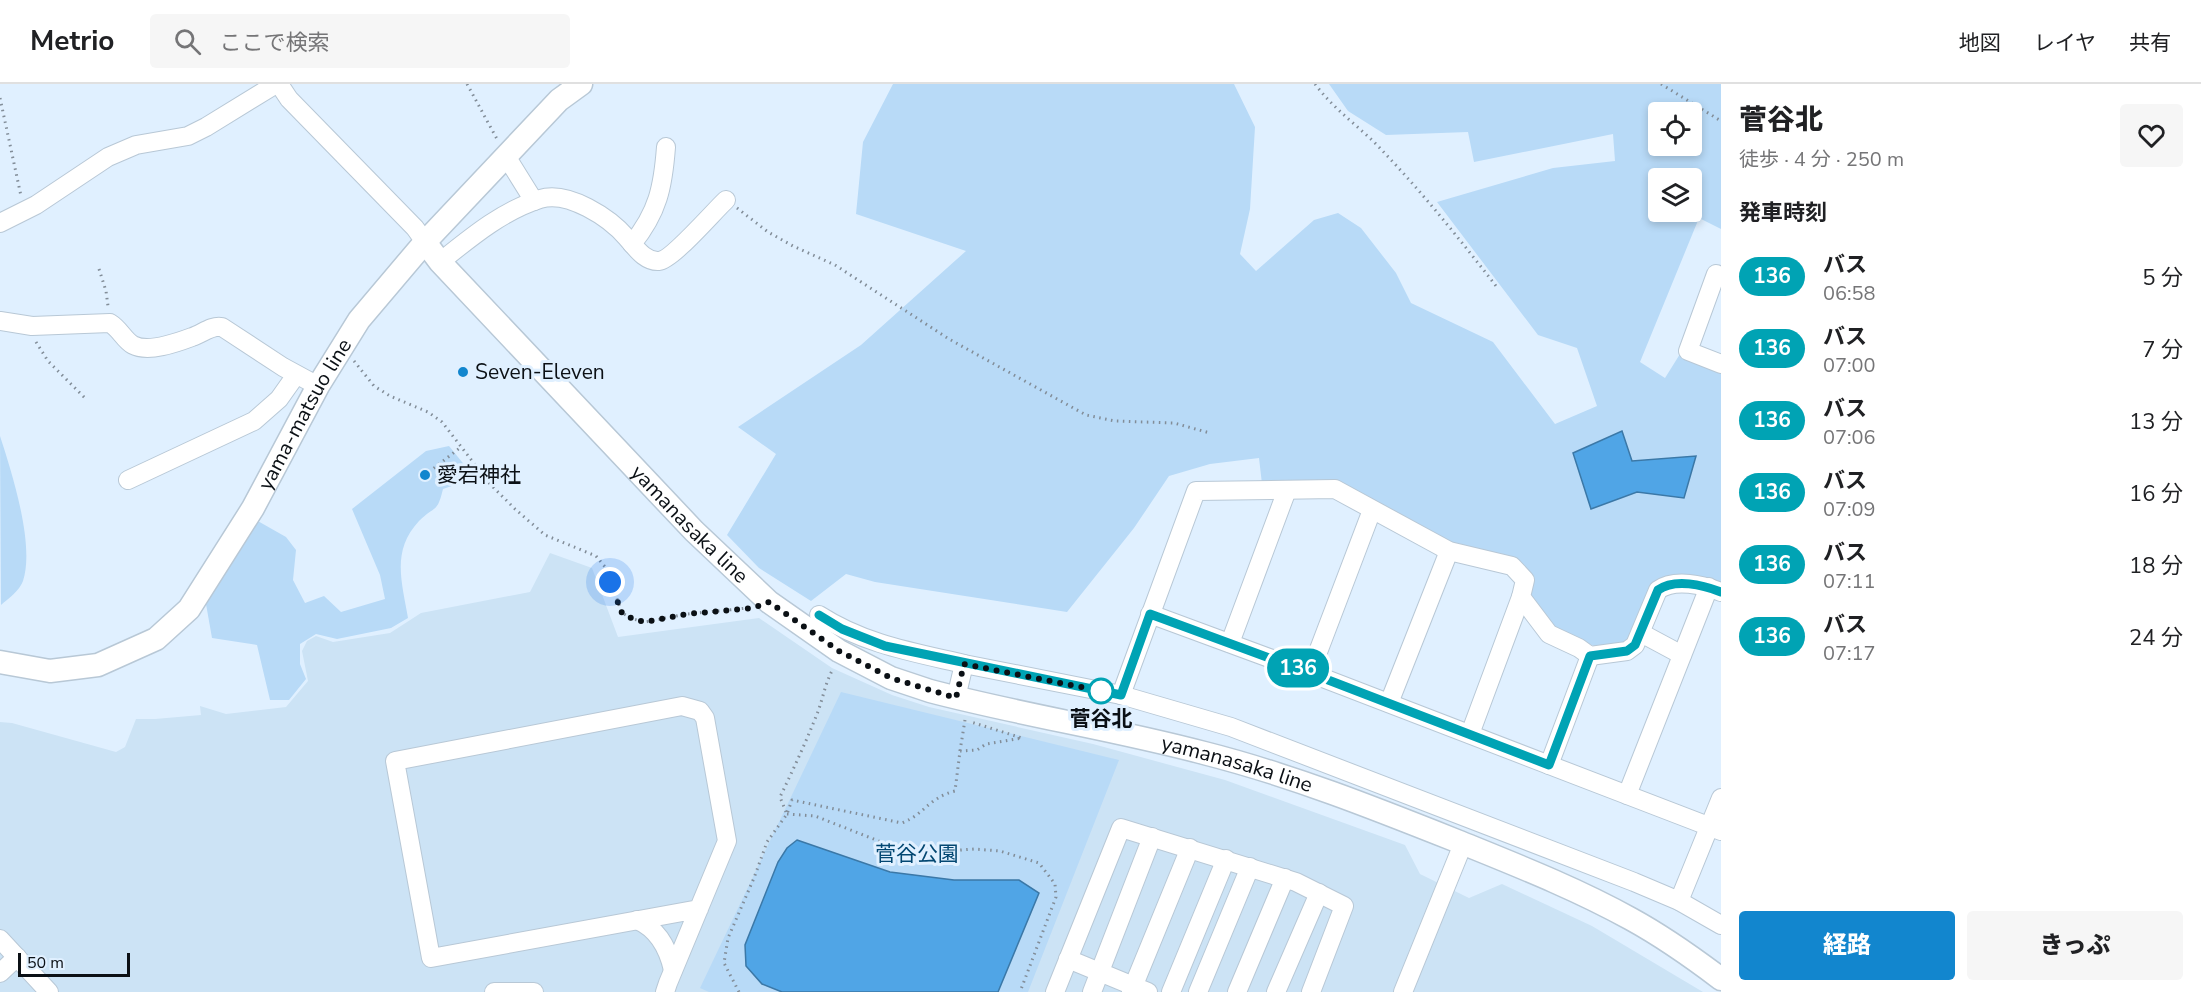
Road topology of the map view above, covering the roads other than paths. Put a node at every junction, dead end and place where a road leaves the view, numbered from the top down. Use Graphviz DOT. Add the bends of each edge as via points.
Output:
graph roads {
  1 [pos="278,84"];
  2 [pos="581,84"];
  3 [pos="666,147"];
  4 [pos="506,156"];
  5 [pos="726,200"];
  6 [pos="534,201"];
  7 [pos="0,223"];
  8 [pos="425,242"];
  9 [pos="632,244"];
  10 [pos="440,262"];
  11 [pos="1716,274"];
  12 [pos="0,321"];
  13 [pos="1721,364"];
  14 [pos="296,375"];
  15 [pos="318,387"];
  16 [pos="128,480"];
  17 [pos="1287,490"];
  18 [pos="1372,510"];
  19 [pos="1449,551"];
  20 [pos="1715,590"];
  21 [pos="1521,597"];
  22 [pos="1150,614"];
  23 [pos="819,615"];
  24 [pos="1641,633"];
  25 [pos="1230,643"];
  26 [pos="1682,655"];
  27 [pos="1590,656"];
  28 [pos="0,662"];
  29 [pos="964,664"];
  30 [pos="1310,673"];
  31 [pos="1121,695"];
  32 [pos="956,698"];
  33 [pos="1389,703"];
  34 [pos="1470,734"];
  35 [pos="1549,765"];
  36 [pos="1627,795"];
  37 [pos="1721,798"];
  38 [pos="1715,829"];
  39 [pos="1152,837"];
  40 [pos="1463,844"];
  41 [pos="1190,848"];
  42 [pos="1226,859"];
  43 [pos="1250,867"];
  44 [pos="1285,878"];
  45 [pos="1319,894"];
  46 [pos="1679,901"];
  47 [pos="699,909"];
  48 [pos="637,920"];
  49 [pos="1721,925"];
  50 [pos="0,939"];
  51 [pos="17,957"];
  52 [pos="1068,959"];
  53 [pos="673,970"];
  54 [pos="1100,972"];
  55 [pos="0,973"];
  56 [pos="1721,979"];
  57 [pos="1137,990"];
  58 [pos="49,992"];
  59 [pos="494,992"];
  60 [pos="534,992"];
  61 [pos="665,992"];
  62 [pos="1055,992"];
  63 [pos="1092,992"];
  64 [pos="1171,992"];
  65 [pos="1198,992"];
  66 [pos="1237,992"];
  67 [pos="1276,992"];
  68 [pos="1311,992"];
  69 [pos="1403,992"];
  1 -- 7 [label="street" via="188,136 136,145 108,157"];
  1 -- 8 [label="street"];
  2 -- 4 [label="main road, yama-matsuo line" via="559,100"];
  3 -- 9 [label="street" via="659,199"];
  4 -- 6 [label="street"];
  4 -- 8 [label="main road, yama-matsuo line"];
  5 -- 9 [label="street" via="672,256 659,261 644,258"];
  6 -- 9 [label="street" via="559,198 582,205 603,217"];
  6 -- 10 [label="street" via="480,229"];
  8 -- 10 [label="main road, yamanasaka line"];
  8 -- 15 [label="main road, yama-matsuo line" via="341,346"];
  10 -- 32 [label="main road, yamanasaka line" via="694,531 769,602 849,656 891,678"];
  11 -- 13 [label="street" via="1688,351"];
  12 -- 14 [label="street" via="32,326 106,323 117,327 131,344 141,348 222,327"];
  14 -- 15 [label="street"];
  14 -- 16 [label="street" via="279,399 254,421"];
  15 -- 28 [label="main road, yama-matsuo line" via="218,564 189,609 156,639 98,665 50,671"];
  17 -- 18 [label="street" via="1335,489"];
  17 -- 22 [label="street" via="1196,491"];
  17 -- 25 [label="street"];
  18 -- 19 [label="street"];
  18 -- 30 [label="street"];
  19 -- 21 [label="street" via="1512,566 1525,580"];
  19 -- 33 [label="street"];
  20 -- 24 [label="street" via="1695,584 1666,584 1658,590"];
  20 -- 26 [label="street"];
  21 -- 27 [label="street" via="1549,634"];
  21 -- 34 [label="street"];
  22 -- 25 [label="street"];
  22 -- 31 [label="street"];
  23 -- 29 [label="street" via="885,646"];
  24 -- 26 [label="street"];
  24 -- 27 [label="street" via="1627,651"];
  25 -- 30 [label="street"];
  26 -- 36 [label="street"];
  27 -- 35 [label="street"];
  29 -- 31 [label="street"];
  29 -- 32 [label="street"];
  30 -- 33 [label="street"];
  31 -- 46 [label="street" via="1231,727"];
  32 -- 40 [label="main road, yamanasaka line" via="1204,753 1306,784"];
  33 -- 34 [label="street"];
  34 -- 35 [label="street"];
  35 -- 36 [label="street"];
  36 -- 38 [label="street"];
  37 -- 38 [label="street"];
  38 -- 46 [label="street"];
  39 -- 41 [label="street"];
  39 -- 52 [label="street" via="1121,828"];
  39 -- 54 [label="street"];
  40 -- 56 [label="main road, yamanasaka line" via="1615,910"];
  40 -- 69 [label="street"];
  41 -- 42 [label="street"];
  41 -- 57 [label="street"];
  42 -- 43 [label="street"];
  42 -- 64 [label="street"];
  43 -- 44 [label="street"];
  43 -- 65 [label="street"];
  44 -- 45 [label="street"];
  44 -- 66 [label="street"];
  45 -- 67 [label="street"];
  45 -- 68 [label="street" via="1344,906"];
  46 -- 49 [label="street"];
  47 -- 48 [label="street"];
  47 -- 48 [label="street" via="727,841 705,718 700,711 682,706 395,761 431,958"];
  47 -- 53 [label="street"];
  48 -- 53 [label="street" via="659,936"];
  50 -- 51 [label="street"];
  51 -- 55 [label="street"];
  51 -- 58 [label="street"];
  52 -- 54 [label="street"];
  52 -- 62 [label="street"];
  53 -- 61 [label="street"];
  54 -- 57 [label="street"];
  54 -- 63 [label="street"];
  59 -- 60 [label="street"];
}
